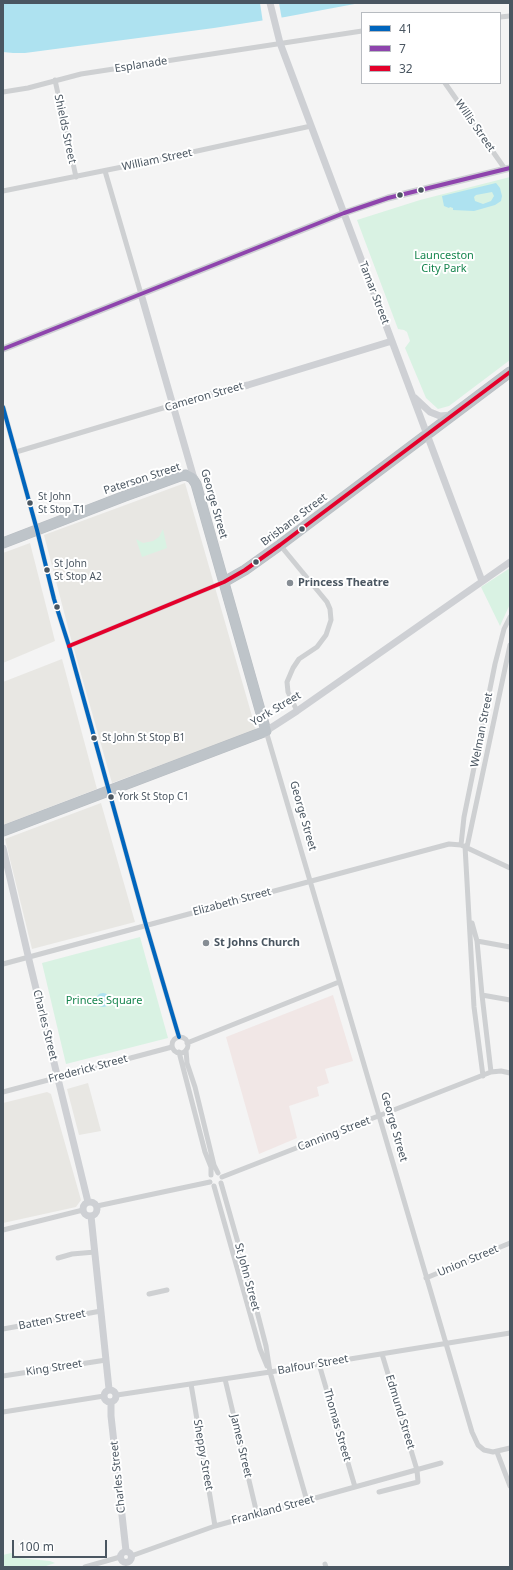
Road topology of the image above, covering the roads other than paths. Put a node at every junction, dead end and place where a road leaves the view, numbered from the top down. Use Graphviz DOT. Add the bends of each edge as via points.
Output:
graph roads {
  1 [pos="270,3"];
  2 [pos="361,31"];
  3 [pos="280,43"];
  4 [pos="55,80"];
  5 [pos="446,84"];
  6 [pos="3,92"];
  7 [pos="311,126"];
  8 [pos="507,168"];
  9 [pos="105,171"];
  10 [pos="76,177"];
  11 [pos="3,191"];
  12 [pos="344,213"];
  13 [pos="141,294"];
  14 [pos="392,341"];
  15 [pos="3,349"];
  16 [pos="510,372"];
  17 [pos="412,394"];
  18 [pos="173,405"];
  19 [pos="3,407"];
  20 [pos="452,415"];
  21 [pos="427,435"];
  22 [pos="16,452"];
  23 [pos="188,458"];
  24 [pos="180,476"];
  25 [pos="196,484"];
  26 [pos="37,530"];
  27 [pos="3,543"];
  28 [pos="280,545"];
  29 [pos="510,562"];
  30 [pos="482,581"];
  31 [pos="224,582"];
  32 [pos="510,617"];
  33 [pos="510,645"];
  34 [pos="69,646"];
  35 [pos="297,711"];
  36 [pos="266,731"];
  37 [pos="109,790"];
  38 [pos="3,831"];
  39 [pos="464,846"];
  40 [pos="3,848"];
  41 [pos="510,868"];
  42 [pos="310,881"];
  43 [pos="470,914"];
  44 [pos="146,925"];
  45 [pos="477,941"];
  46 [pos="510,947"];
  47 [pos="28,957"];
  48 [pos="3,964"];
  49 [pos="339,982"];
  50 [pos="482,995"];
  51 [pos="510,1000"];
  52 [pos="179,1037"];
  53 [pos="187,1043"];
  54 [pos="172,1047"];
  55 [pos="186,1050"];
  56 [pos="179,1052"];
  57 [pos="491,1072"];
  58 [pos="510,1073"];
  59 [pos="483,1076"];
  60 [pos="58,1077"];
  61 [pos="195,1087"];
  62 [pos="189,1089"];
  63 [pos="3,1092"];
  64 [pos="199,1102"];
  65 [pos="193,1104"];
  66 [pos="378,1116"];
  67 [pos="204,1121"];
  68 [pos="198,1123"];
  69 [pos="210,1145"];
  70 [pos="204,1147"];
  71 [pos="211,1175"];
  72 [pos="220,1175"];
  73 [pos="221,1183"];
  74 [pos="212,1184"];
  75 [pos="88,1202"];
  76 [pos="226,1203"];
  77 [pos="219,1205"];
  78 [pos="97,1206"];
  79 [pos="83,1210"];
  80 [pos="91,1216"];
  81 [pos="3,1230"];
  82 [pos="510,1243"];
  83 [pos="96,1252"];
  84 [pos="58,1258"];
  85 [pos="243,1261"];
  86 [pos="236,1263"];
  87 [pos="426,1278"];
  88 [pos="251,1288"];
  89 [pos="167,1290"];
  90 [pos="244,1290"];
  91 [pos="148,1294"];
  92 [pos="101,1311"];
  93 [pos="3,1329"];
  94 [pos="510,1333"];
  95 [pos="445,1343"];
  96 [pos="382,1354"];
  97 [pos="106,1360"];
  98 [pos="319,1364"];
  99 [pos="270,1372"];
  100 [pos="3,1376"];
  101 [pos="225,1379"];
  102 [pos="191,1384"];
  103 [pos="109,1389"];
  104 [pos="116,1395"];
  105 [pos="104,1396"];
  106 [pos="111,1402"];
  107 [pos="3,1412"];
  108 [pos="510,1448"];
  109 [pos="497,1452"];
  110 [pos="441,1463"];
  111 [pos="417,1470"];
  112 [pos="510,1486"];
  113 [pos="355,1487"];
  114 [pos="379,1492"];
  115 [pos="307,1501"];
  116 [pos="258,1514"];
  117 [pos="216,1526"];
  118 [pos="129,1554"];
  119 [pos="120,1557"];
  120 [pos="127,1565"];
  121 [pos="85,1567"];
  1 -- 3 [label="street, Tamar Street"];
  2 -- 3 [label="street, Esplanade"];
  3 -- 4 [label="street, Esplanade"];
  3 -- 7 [label="street, Tamar Street"];
  4 -- 6 [label="street, Esplanade"];
  4 -- 10 [label="street, Shields Street"];
  5 -- 8 [label="street, Willis Street"];
  7 -- 9 [label="street, William Street"];
  7 -- 12 [label="street, Tamar Street"];
  8 -- 12 [label="street" via="388,198"];
  9 -- 10 [label="street, William Street"];
  9 -- 13 [label="street, George Street"];
  10 -- 11 [label="street, William Street"];
  12 -- 13 [label="street"];
  12 -- 14 [label="street, Tamar Street"];
  13 -- 15 [label="street"];
  13 -- 18 [label="street, George Street"];
  14 -- 17 [label="street, Tamar Street"];
  14 -- 18 [label="street, Cameron Street"];
  16 -- 20 [label="highway, Brisbane Street"];
  17 -- 20 [label="street" via="430,412 440,416"];
  17 -- 21 [label="street, Tamar Street"];
  18 -- 22 [label="street, Cameron Street"];
  18 -- 23 [label="street, George Street"];
  19 -- 22 [label="street"];
  20 -- 21 [label="highway, Brisbane Street"];
  21 -- 28 [label="highway, Brisbane Street"];
  21 -- 30 [label="street, Tamar Street"];
  22 -- 26 [label="street"];
  23 -- 24 [label="street" via="187,468"];
  23 -- 25 [label="street, George Street"];
  24 -- 25 [label="highway, Paterson Street" via="186,475"];
  24 -- 26 [label="highway, Paterson Street"];
  25 -- 31 [label="highway, George Street"];
  26 -- 27 [label="highway, Paterson Street"];
  26 -- 34 [label="street"];
  28 -- 31 [label="highway, Brisbane Street" via="246,570"];
  28 -- 35 [label="street" via="330,609 331,620 326,635 317,646 299,659 287,682 288,692"];
  29 -- 30 [label="street, York Street"];
  30 -- 35 [label="street, York Street"];
  31 -- 34 [label="street, Brisbane Street"];
  31 -- 36 [label="highway, George Street"];
  32 -- 39 [label="street, Welman Street" via="504,629 495,664 464,822"];
  33 -- 39 [label="street, Welman Street"];
  34 -- 37 [label="street"];
  35 -- 36 [label="street, York Street"];
  36 -- 37 [label="highway, York Street"];
  36 -- 42 [label="street, George Street"];
  37 -- 38 [label="highway, York Street"];
  37 -- 44 [label="street"];
  39 -- 41 [label="street"];
  39 -- 42 [label="street, Elizabeth Street" via="454,843"];
  39 -- 43 [label="street, Welman Street"];
  40 -- 47 [label="street, Charles Street"];
  42 -- 44 [label="street, Elizabeth Street"];
  42 -- 49 [label="street, George Street"];
  43 -- 45 [label="street, Welman Street"];
  43 -- 59 [label="street, Welman Street" via="474,1007"];
  44 -- 47 [label="street, Elizabeth Street"];
  44 -- 52 [label="street"];
  45 -- 46 [label="street"];
  45 -- 50 [label="street, Welman Street"];
  47 -- 48 [label="street, Elizabeth Street"];
  47 -- 60 [label="street, Charles Street"];
  49 -- 53 [label="street"];
  49 -- 66 [label="street, George Street"];
  50 -- 51 [label="street"];
  50 -- 57 [label="street, Welman Street"];
  52 -- 53 [label="street"];
  52 -- 54 [label="street" via="173,1042"];
  53 -- 55 [label="street"];
  54 -- 56 [label="street"];
  54 -- 60 [label="street, Frederick Street"];
  55 -- 56 [label="street"];
  55 -- 61 [label="street" via="187,1063"];
  56 -- 62 [label="street"];
  57 -- 58 [label="street"];
  57 -- 59 [label="street, Canning Street"];
  59 -- 66 [label="street, Canning Street"];
  60 -- 63 [label="street, Frederick Street"];
  60 -- 75 [label="street, Charles Street"];
  61 -- 62 [label="street"];
  61 -- 64 [label="street"];
  62 -- 65 [label="street"];
  64 -- 65 [label="street"];
  64 -- 67 [label="street"];
  65 -- 68 [label="street"];
  66 -- 72 [label="street, Canning Street"];
  66 -- 87 [label="street, George Street"];
  67 -- 68 [label="street"];
  67 -- 69 [label="street"];
  68 -- 70 [label="street"];
  69 -- 70 [label="street"];
  69 -- 72 [label="street" via="214,1165"];
  70 -- 71 [label="street"];
  71 -- 72 [label="street"];
  71 -- 74 [label="street"];
  72 -- 73 [label="street"];
  73 -- 74 [label="street" via="218,1186"];
  73 -- 76 [label="street, St John Street"];
  74 -- 77 [label="street, St John Street"];
  74 -- 78 [label="street"];
  75 -- 78 [label="street" via="93,1202"];
  75 -- 79 [label="street" via="84,1204"];
  76 -- 77 [label="street"];
  76 -- 85 [label="street, St John Street"];
  77 -- 86 [label="street, St John Street"];
  78 -- 80 [label="street" via="96,1213"];
  79 -- 80 [label="street" via="87,1216"];
  79 -- 81 [label="street"];
  80 -- 83 [label="street"];
  82 -- 87 [label="street, Union Street"];
  83 -- 84 [label="street"];
  83 -- 92 [label="street"];
  85 -- 86 [label="street"];
  85 -- 88 [label="street, St John Street"];
  86 -- 90 [label="street, St John Street"];
  87 -- 95 [label="street, George Street"];
  88 -- 90 [label="street"];
  88 -- 99 [label="street, St John Street"];
  89 -- 91 [label="street"];
  90 -- 99 [label="street, St John Street" via="260,1349"];
  92 -- 93 [label="street, Batten Street"];
  92 -- 97 [label="street"];
  94 -- 95 [label="street, Balfour Street"];
  95 -- 96 [label="street, Balfour Street"];
  95 -- 109 [label="street, George Street" via="476,1441 484,1450"];
  96 -- 98 [label="street, Balfour Street"];
  96 -- 111 [label="street, Edmund Street"];
  97 -- 100 [label="street, King Street"];
  97 -- 103 [label="street"];
  98 -- 99 [label="street, Balfour Street"];
  98 -- 113 [label="street, Thomas Street"];
  99 -- 101 [label="street, Balfour Street"];
  99 -- 115 [label="street, St John Street"];
  101 -- 102 [label="street, Balfour Street"];
  101 -- 116 [label="street, James Street"];
  102 -- 104 [label="street, Balfour Street"];
  102 -- 117 [label="street, Sheppy Street"];
  103 -- 104 [label="street"];
  103 -- 105 [label="street"];
  104 -- 106 [label="street" via="115,1400"];
  105 -- 106 [label="street" via="106,1401"];
  105 -- 107 [label="street"];
  106 -- 118 [label="street, Charles Street"];
  108 -- 109 [label="street"];
  109 -- 112 [label="street"];
  110 -- 111 [label="street, Frankland Street"];
  111 -- 113 [label="street, Frankland Street"];
  111 -- 114 [label="street" via="418,1482"];
  113 -- 115 [label="street, Frankland Street"];
  115 -- 116 [label="street, Frankland Street"];
  116 -- 117 [label="street, Frankland Street"];
  117 -- 118 [label="street, Frankland Street"];
  118 -- 119 [label="street" via="122,1553"];
  118 -- 120 [label="street" via="130,1561"];
  119 -- 120 [label="street"];
  119 -- 121 [label="street"];
}
